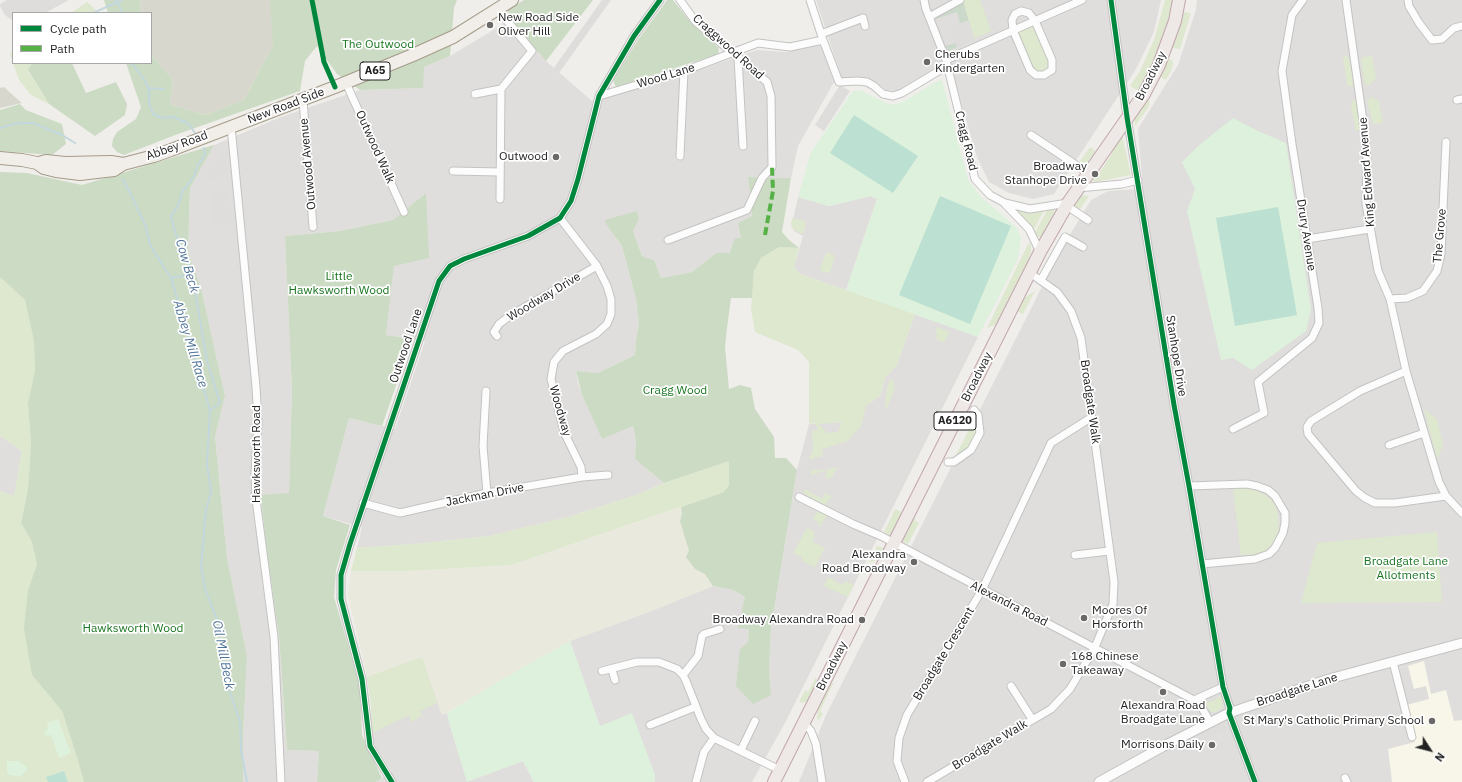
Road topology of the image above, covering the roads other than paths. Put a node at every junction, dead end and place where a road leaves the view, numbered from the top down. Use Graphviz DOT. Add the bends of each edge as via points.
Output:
graph roads {
  1 [pos="512,0"];
  2 [pos="660,0"];
  3 [pos="680,0"];
  4 [pos="810,0"];
  5 [pos="924,0"];
  6 [pos="960,0"];
  7 [pos="1082,0"];
  8 [pos="1111,0"];
  9 [pos="1179,0"];
  10 [pos="1303,0"];
  11 [pos="1346,0"];
  12 [pos="1408,0"];
  13 [pos="498,10"];
  14 [pos="929,17"];
  15 [pos="1035,21"];
  16 [pos="865,26"];
  17 [pos="1462,26"];
  18 [pos="1012,30"];
  19 [pos="822,37"];
  20 [pos="735,56"];
  21 [pos="946,63"];
  22 [pos="684,72"];
  23 [pos="346,83"];
  24 [pos="501,89"];
  25 [pos="475,94"];
  26 [pos="599,96"];
  27 [pos="303,100"];
  28 [pos="1127,117"];
  29 [pos="231,126"];
  30 [pos="1031,135"];
  31 [pos="1446,142"];
  32 [pos="743,146"];
  33 [pos="680,156"];
  34 [pos="0,158"];
  35 [pos="453,171"];
  36 [pos="500,172"];
  37 [pos="1088,173"];
  38 [pos="1138,180"];
  39 [pos="1078,188"];
  40 [pos="500,199"];
  41 [pos="1004,203"];
  42 [pos="1067,205"];
  43 [pos="404,212"];
  44 [pos="560,218"];
  45 [pos="1088,220"];
  46 [pos="313,227"];
  47 [pos="1370,229"];
  48 [pos="1053,230"];
  49 [pos="1065,237"];
  50 [pos="1307,239"];
  51 [pos="668,240"];
  52 [pos="1084,246"];
  53 [pos="1040,252"];
  54 [pos="597,266"];
  55 [pos="1030,272"];
  56 [pos="1041,280"];
  57 [pos="1390,299"];
  58 [pos="493,333"];
  59 [pos="1406,371"];
  60 [pos="486,391"];
  61 [pos="974,410"];
  62 [pos="1092,417"];
  63 [pos="1233,429"];
  64 [pos="1424,433"];
  65 [pos="1389,445"];
  66 [pos="948,462"];
  67 [pos="608,474"];
  68 [pos="582,477"];
  69 [pos="1189,486"];
  70 [pos="487,493"];
  71 [pos="1446,496"];
  72 [pos="799,497"];
  73 [pos="363,503"];
  74 [pos="1462,513"];
  75 [pos="894,544"];
  76 [pos="1110,551"];
  77 [pos="1075,554"];
  78 [pos="1202,564"];
  79 [pos="982,590"];
  80 [pos="720,629"];
  81 [pos="1462,643"];
  82 [pos="1094,647"];
  83 [pos="1393,662"];
  84 [pos="612,670"];
  85 [pos="602,672"];
  86 [pos="683,675"];
  87 [pos="615,680"];
  88 [pos="1011,686"];
  89 [pos="1223,687"];
  90 [pos="1194,700"];
  91 [pos="696,707"];
  92 [pos="1230,713"];
  93 [pos="1032,719"];
  94 [pos="755,721"];
  95 [pos="1210,722"];
  96 [pos="804,723"];
  97 [pos="650,725"];
  98 [pos="1412,737"];
  99 [pos="714,738"];
  100 [pos="741,750"];
  101 [pos="780,770"];
  102 [pos="1253,781"];
  103 [pos="281,782"];
  104 [pos="392,782"];
  105 [pos="696,782"];
  106 [pos="774,782"];
  107 [pos="822,782"];
  108 [pos="905,782"];
  109 [pos="927,782"];
  110 [pos="1098,782"];
  1 -- 13 [label="main road, New Road Side / A65"];
  2 -- 26 [label="street, Outwood Lane" via="634,36"];
  3 -- 20 [label="street, Craggwood Road" via="695,21"];
  4 -- 19 [label="street"];
  5 -- 14 [label="street, Cragg Road"];
  6 -- 14 [label="street"];
  7 -- 15 [label="street"];
  8 -- 28 [label="street, Stanhope Drive"];
  9 -- 28 [label="highway, Broadway / A6120" via="1175,21 1160,65 1144,94"];
  10 -- 50 [label="street, Drury Avenue" via="1292,15 1282,71"];
  11 -- 47 [label="street, King Edward Avenue" via="1364,127 1367,159 1366,204"];
  12 -- 17 [label="street" via="1408,6 1418,23 1432,40 1442,39 1454,28"];
  13 -- 23 [label="main road, New Road Side / A65" via="453,37"];
  13 -- 24 [label="street" via="532,51"];
  14 -- 21 [label="street, Cragg Road"];
  15 -- 18 [label="street"];
  15 -- 18 [label="street" via="1030,13 1021,11 1015,14 1012,20"];
  15 -- 18 [label="street" via="1052,60 1052,70 1044,75 1036,75 1030,70"];
  16 -- 19 [label="street, Wood Lane" via="863,18"];
  18 -- 21 [label="street"];
  19 -- 20 [label="street, Wood Lane" via="790,47 758,43"];
  19 -- 21 [label="street" via="839,82 867,82 883,94 893,96 902,93"];
  20 -- 22 [label="street, Wood Lane"];
  20 -- 32 [label="street"];
  20 -- 51 [label="street, Craggwood Road" via="767,82 771,96 772,167 762,178 747,210"];
  21 -- 41 [label="street, Cragg Road" via="975,179 990,195"];
  22 -- 26 [label="street, Wood Lane"];
  22 -- 33 [label="street"];
  23 -- 27 [label="main road, New Road Side / A65"];
  23 -- 43 [label="street, Outwood Walk"];
  24 -- 25 [label="street"];
  24 -- 36 [label="street"];
  26 -- 44 [label="street, Outwood Lane" via="571,202"];
  27 -- 29 [label="main road, New Road Side / A65"];
  27 -- 46 [label="street, Outwood Avenue"];
  28 -- 37 [label="highway, Broadway / A6120"];
  28 -- 38 [label="street, Stanhope Drive"];
  29 -- 34 [label="main road, Abbey Road / A65" via="154,156 123,164 114,170"];
  29 -- 103 [label="street, Hawksworth Road" via="256,387 256,500 274,637"];
  30 -- 37 [label="street"];
  31 -- 57 [label="street, The Grove" via="1441,254 1437,271 1423,291 1407,298"];
  35 -- 36 [label="street"];
  36 -- 40 [label="street"];
  37 -- 39 [label="highway, Broadway / A6120"];
  38 -- 39 [label="street"];
  38 -- 69 [label="street, Stanhope Drive"];
  39 -- 42 [label="highway, Broadway / A6120"];
  41 -- 42 [label="street, Cragg Road" via="1030,209"];
  41 -- 53 [label="street, Cragg Road" via="1029,229"];
  42 -- 45 [label="street"];
  42 -- 48 [label="highway, Broadway / A6120"];
  44 -- 54 [label="street, Woodway"];
  44 -- 73 [label="street, Outwood Lane" via="528,236 450,266 439,281"];
  47 -- 50 [label="street"];
  47 -- 57 [label="street, King Edward Avenue" via="1378,271"];
  48 -- 49 [label="street"];
  48 -- 53 [label="highway, Broadway / A6120"];
  49 -- 52 [label="street"];
  49 -- 56 [label="street"];
  50 -- 63 [label="street, Drury Avenue" via="1319,323 1312,338 1258,382 1264,413"];
  53 -- 55 [label="highway, Broadway / A6120"];
  54 -- 58 [label="street, Woodway Drive" via="511,314"];
  54 -- 68 [label="street, Woodway" via="611,299 611,314 607,324 596,334 563,352 554,362 551,379 564,432 581,467"];
  55 -- 56 [label="street, Broadgate Walk"];
  55 -- 75 [label="highway, Broadway / A6120"];
  56 -- 62 [label="street, Broadgate Walk" via="1057,292 1071,310 1082,338"];
  57 -- 59 [label="street, King Edward Avenue"];
  59 -- 64 [label="street, King Edward Avenue"];
  59 -- 71 [label="street" via="1360,391 1311,421 1307,427 1308,434 1356,491 1375,503"];
  60 -- 70 [label="street" via="483,446"];
  61 -- 66 [label="street" via="978,415 980,433 971,450 954,462"];
  62 -- 76 [label="street, Broadgate Walk"];
  62 -- 79 [label="street, Broadgate Crescent" via="1051,443"];
  64 -- 65 [label="street"];
  64 -- 71 [label="street, King Edward Avenue"];
  67 -- 68 [label="street, Jackman Drive"];
  68 -- 70 [label="street, Jackman Drive"];
  69 -- 78 [label="street, Stanhope Drive"];
  69 -- 78 [label="street" via="1257,486 1275,496 1285,513 1283,533 1269,554 1255,559"];
  70 -- 73 [label="street, Jackman Drive" via="400,513"];
  71 -- 74 [label="street, King Edward Avenue"];
  72 -- 75 [label="street, Alexandra Road"];
  73 -- 104 [label="street, Outwood Lane" via="341,575 341,599 362,679 370,746"];
  75 -- 79 [label="street, Alexandra Road"];
  75 -- 96 [label="highway, Broadway / A6120"];
  76 -- 77 [label="street"];
  76 -- 82 [label="street, Broadgate Walk" via="1114,582 1113,604"];
  78 -- 89 [label="street, Stanhope Drive"];
  79 -- 82 [label="street, Alexandra Road"];
  79 -- 108 [label="street, Broadgate Crescent" via="907,715 899,738 897,761"];
  80 -- 86 [label="street" via="702,636 698,656"];
  81 -- 83 [label="street, Broadgate Lane"];
  82 -- 90 [label="street, Alexandra Road"];
  82 -- 93 [label="street, Broadgate Walk" via="1070,689 1050,708"];
  83 -- 92 [label="street, Broadgate Lane" via="1329,679"];
  83 -- 98 [label="street"];
  84 -- 85 [label="street"];
  84 -- 86 [label="street" via="637,662 654,662 677,669"];
  84 -- 87 [label="street"];
  86 -- 91 [label="street"];
  88 -- 93 [label="street, Broadgate Walk"];
  89 -- 90 [label="street"];
  89 -- 92 [label="street, Stanhope Drive"];
  90 -- 95 [label="street, Alexandra Road"];
  91 -- 97 [label="street"];
  91 -- 99 [label="street" via="706,729"];
  92 -- 95 [label="street, Broadgate Lane"];
  92 -- 102 [label="street, Stanhope Drive"];
  93 -- 109 [label="street, Broadgate Walk"];
  94 -- 100 [label="street"];
  95 -- 110 [label="street, Broadgate Lane"];
  96 -- 101 [label="highway, Broadway / A6120"];
  96 -- 107 [label="street" via="811,731 816,744"];
  99 -- 100 [label="street"];
  99 -- 105 [label="street" via="704,752"];
  100 -- 101 [label="street"];
  101 -- 106 [label="highway, Broadway / A6120"];
}
